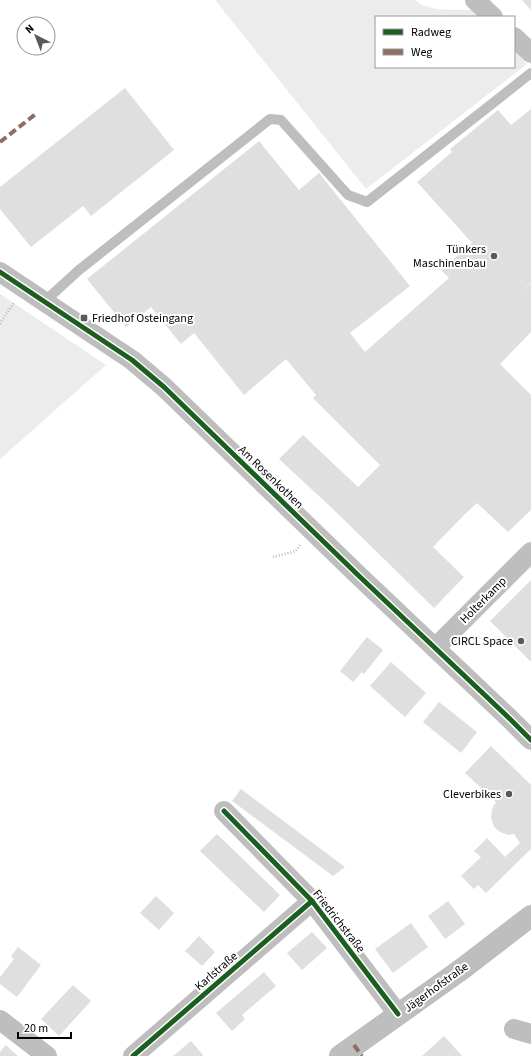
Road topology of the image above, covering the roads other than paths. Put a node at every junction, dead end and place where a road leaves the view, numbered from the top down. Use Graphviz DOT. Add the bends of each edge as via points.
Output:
graph roads {
  1 [pos="475,0"];
  2 [pos="492,16"];
  3 [pos="515,38"];
  4 [pos="531,53"];
  5 [pos="531,73"];
  6 [pos="0,272"];
  7 [pos="45,301"];
  8 [pos="531,552"];
  9 [pos="435,648"];
  10 [pos="510,719"];
  11 [pos="531,731"];
  12 [pos="531,740"];
  13 [pos="224,811"];
  14 [pos="312,901"];
  15 [pos="531,916"];
  16 [pos="398,1014"];
  17 [pos="0,1020"];
  18 [pos="352,1052"];
  19 [pos="47,1056"];
  20 [pos="133,1056"];
  1 -- 2 [label="street"];
  3 -- 4 [label="street"];
  5 -- 7 [label="lane" via="367,202 348,195 281,120 270,119 79,270"];
  6 -- 7 [label="street, Am Rosenkothen"];
  7 -- 9 [label="street, Am Rosenkothen" via="132,360 159,382"];
  8 -- 9 [label="street, Holterkamp"];
  9 -- 10 [label="street, Am Rosenkothen"];
  10 -- 11 [label="street, Am Rosenkothen"];
  10 -- 12 [label="street, Am Rosenkothen"];
  13 -- 14 [label="street, Friedrichstraße"];
  14 -- 16 [label="street, Friedrichstraße"];
  14 -- 20 [label="street, Karlstraße"];
  15 -- 16 [label="street, Jägerhofstraße"];
  16 -- 18 [label="street, Jägerhofstraße"];
  17 -- 19 [label="street"];
}
